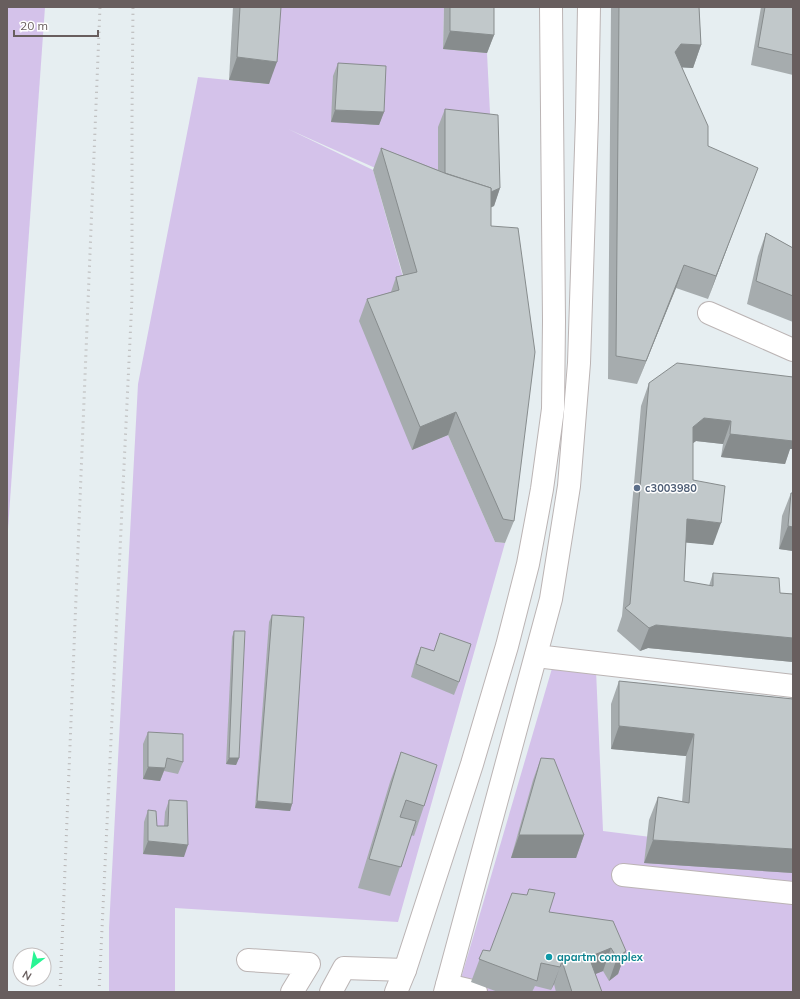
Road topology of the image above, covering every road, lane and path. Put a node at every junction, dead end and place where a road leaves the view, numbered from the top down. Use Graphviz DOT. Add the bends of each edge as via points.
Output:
graph roads {
  1 [pos="551,7"];
  2 [pos="589,7"];
  3 [pos="709,313"];
  4 [pos="793,350"];
  5 [pos="536,656"];
  6 [pos="793,686"];
  7 [pos="624,875"];
  8 [pos="793,892"];
  9 [pos="248,960"];
  10 [pos="309,964"];
  11 [pos="344,968"];
  12 [pos="405,970"];
  13 [pos="446,988"];
  14 [pos="292,992"];
  15 [pos="331,992"];
  16 [pos="396,992"];
  17 [pos="476,992"];
  1 -- 12 [label="street" via="553,409 542,489 528,564 507,646 472,764"];
  2 -- 5 [label="street" via="579,363 575,422 569,486 551,599"];
  3 -- 4 [label="street"];
  5 -- 6 [label="street"];
  5 -- 13 [label="street"];
  7 -- 8 [label="street"];
  9 -- 10 [label="street"];
  10 -- 11 [label="street"];
  10 -- 14 [label="street"];
  11 -- 12 [label="street"];
  11 -- 15 [label="street"];
  12 -- 16 [label="street"];
  13 -- 17 [label="street"];
}
